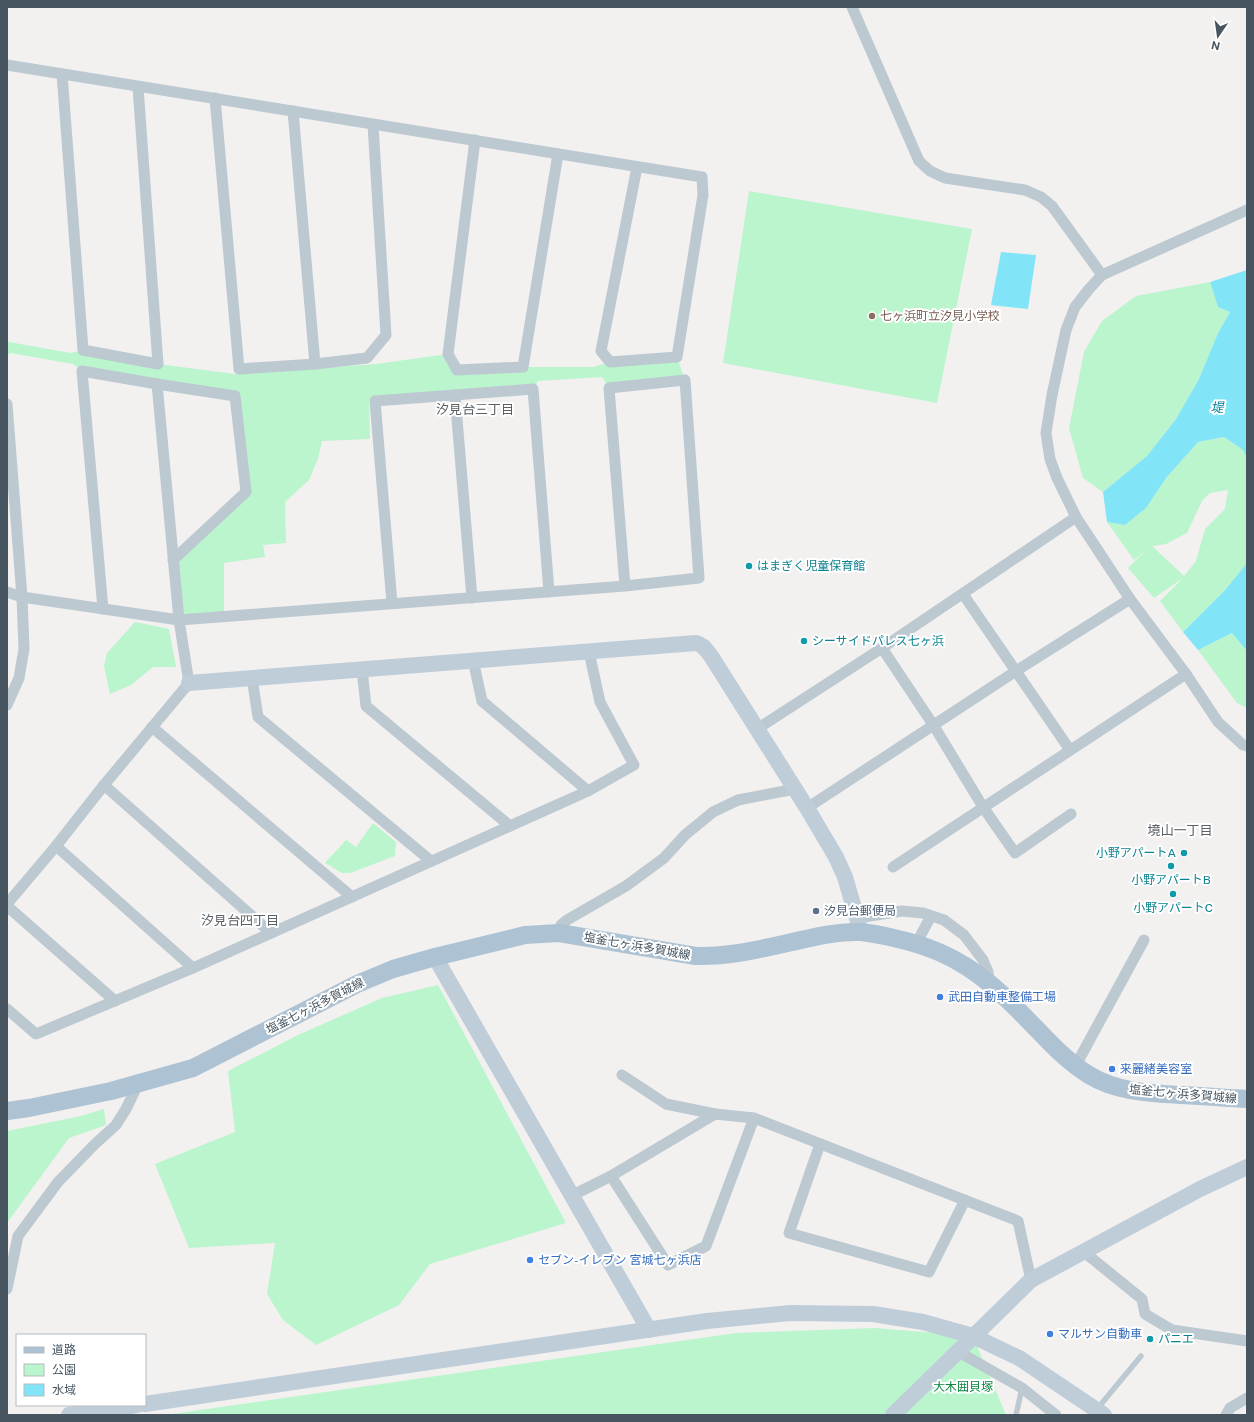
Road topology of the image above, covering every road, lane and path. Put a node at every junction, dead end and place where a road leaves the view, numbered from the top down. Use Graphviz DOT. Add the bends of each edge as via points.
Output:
graph roads {
  1 [pos="852,7"];
  2 [pos="7,66"];
  3 [pos="62,74"];
  4 [pos="138,87"];
  5 [pos="215,98"];
  6 [pos="294,111"];
  7 [pos="374,124"];
  8 [pos="475,140"];
  9 [pos="558,154"];
  10 [pos="637,167"];
  11 [pos="1247,210"];
  12 [pos="1102,275"];
  13 [pos="315,364"];
  14 [pos="157,384"];
  15 [pos="455,395"];
  16 [pos="7,404"];
  17 [pos="1076,517"];
  18 [pos="174,560"];
  19 [pos="625,586"];
  20 [pos="7,592"];
  21 [pos="548,592"];
  22 [pos="962,594"];
  23 [pos="22,597"];
  24 [pos="472,598"];
  25 [pos="1130,599"];
  26 [pos="392,604"];
  27 [pos="103,609"];
  28 [pos="179,620"];
  29 [pos="882,648"];
  30 [pos="588,652"];
  31 [pos="473,660"];
  32 [pos="362,670"];
  33 [pos="1016,671"];
  34 [pos="1186,674"];
  35 [pos="252,678"];
  36 [pos="189,683"];
  37 [pos="7,705"];
  38 [pos="934,726"];
  39 [pos="152,727"];
  40 [pos="757,729"];
  41 [pos="1247,746"];
  42 [pos="1070,750"];
  43 [pos="104,785"];
  44 [pos="795,789"];
  45 [pos="588,791"];
  46 [pos="983,807"];
  47 [pos="807,808"];
  48 [pos="1071,814"];
  49 [pos="510,826"];
  50 [pos="56,846"];
  51 [pos="431,861"];
  52 [pos="893,867"];
  53 [pos="352,897"];
  54 [pos="7,905"];
  55 [pos="931,916"];
  56 [pos="859,925"];
  57 [pos="271,933"];
  58 [pos="559,933"];
  59 [pos="1144,940"];
  60 [pos="916,944"];
  61 [pos="436,957"];
  62 [pos="193,968"];
  63 [pos="989,982"];
  64 [pos="115,1001"];
  65 [pos="7,1009"];
  66 [pos="1076,1065"];
  67 [pos="622,1075"];
  68 [pos="138,1084"];
  69 [pos="1247,1099"];
  70 [pos="7,1111"];
  71 [pos="715,1114"];
  72 [pos="754,1118"];
  73 [pos="820,1144"];
  74 [pos="1247,1167"];
  75 [pos="611,1176"];
  76 [pos="571,1196"];
  77 [pos="965,1200"];
  78 [pos="1084,1252"];
  79 [pos="1032,1280"];
  80 [pos="7,1289"];
  81 [pos="649,1330"];
  82 [pos="973,1336"];
  83 [pos="1247,1341"];
  84 [pos="957,1351"];
  85 [pos="1141,1356"];
  86 [pos="1022,1388"];
  87 [pos="1247,1398"];
  88 [pos="146,1404"];
  89 [pos="131,1406"];
  90 [pos="1100,1412"];
  91 [pos="69,1415"];
  92 [pos="893,1415"];
  93 [pos="1016,1415"];
  94 [pos="1056,1415"];
  95 [pos="1226,1415"];
  1 -- 12 [label="street" via="919,161 930,171 945,178 1025,190 1041,197 1052,206"];
  2 -- 3 [label="street"];
  3 -- 4 [label="street"];
  3 -- 4 [label="street" via="83,350 158,364"];
  4 -- 5 [label="street"];
  5 -- 6 [label="street"];
  5 -- 13 [label="street" via="239,369"];
  6 -- 7 [label="street"];
  6 -- 13 [label="street"];
  7 -- 8 [label="street"];
  7 -- 13 [label="street" via="386,335 367,358"];
  8 -- 9 [label="street"];
  8 -- 9 [label="street" via="448,354 456,370 523,367"];
  9 -- 10 [label="street"];
  10 -- 10 [label="street" via="702,177 703,195 677,357 610,362 601,351"];
  11 -- 12 [label="street"];
  12 -- 17 [label="street" via="1075,307 1066,330 1046,433 1050,459"];
  14 -- 18 [label="street"];
  14 -- 18 [label="street" via="236,396 246,492"];
  14 -- 27 [label="street" via="82,371"];
  15 -- 21 [label="street" via="533,389"];
  15 -- 24 [label="street"];
  15 -- 26 [label="street" via="375,401"];
  16 -- 23 [label="street"];
  17 -- 22 [label="street"];
  17 -- 25 [label="street"];
  18 -- 28 [label="street"];
  19 -- 19 [label="street" via="609,388 685,380 699,578"];
  19 -- 21 [label="street"];
  20 -- 23 [label="street"];
  21 -- 24 [label="street"];
  22 -- 29 [label="street"];
  22 -- 33 [label="street"];
  23 -- 27 [label="street"];
  23 -- 37 [label="street" via="24,649 19,678"];
  24 -- 26 [label="street"];
  25 -- 33 [label="street"];
  25 -- 34 [label="street"];
  26 -- 28 [label="street"];
  27 -- 28 [label="street"];
  28 -- 36 [label="street"];
  29 -- 38 [label="street"];
  29 -- 40 [label="street"];
  30 -- 31 [label="street"];
  30 -- 40 [label="street" via="701,644"];
  30 -- 45 [label="street" via="600,702 634,765"];
  31 -- 32 [label="street"];
  31 -- 45 [label="street" via="482,701"];
  32 -- 35 [label="street"];
  32 -- 49 [label="street" via="366,706"];
  33 -- 38 [label="street"];
  33 -- 42 [label="street"];
  34 -- 41 [label="street" via="1218,722"];
  34 -- 42 [label="street"];
  35 -- 36 [label="street"];
  35 -- 51 [label="street" via="258,717"];
  36 -- 39 [label="street"];
  38 -- 46 [label="street"];
  38 -- 47 [label="street"];
  39 -- 43 [label="street"];
  39 -- 53 [label="street"];
  40 -- 44 [label="street"];
  42 -- 46 [label="street"];
  43 -- 50 [label="street"];
  43 -- 57 [label="street"];
  44 -- 47 [label="street"];
  44 -- 58 [label="street" via="738,800 713,812 685,835 664,858 626,886 567,920 561,925"];
  45 -- 49 [label="street"];
  46 -- 48 [label="street" via="1015,853"];
  46 -- 52 [label="street"];
  47 -- 56 [label="street" via="836,857"];
  49 -- 51 [label="street"];
  50 -- 54 [label="street"];
  50 -- 62 [label="street"];
  51 -- 53 [label="street"];
  53 -- 57 [label="street"];
  54 -- 64 [label="street"];
  55 -- 56 [label="street" via="902,911"];
  55 -- 60 [label="street"];
  55 -- 63 [label="street" via="944,920 964,936 983,960"];
  56 -- 58 [label="main road, 塩釜七ヶ浜多賀城線" via="839,933 713,956 696,956"];
  56 -- 60 [label="main road, 塩釜七ヶ浜多賀城線"];
  57 -- 62 [label="street"];
  58 -- 61 [label="main road, 塩釜七ヶ浜多賀城線" via="525,935"];
  59 -- 66 [label="street"];
  60 -- 63 [label="main road, 塩釜七ヶ浜多賀城線" via="952,958"];
  61 -- 68 [label="main road, 塩釜七ヶ浜多賀城線" via="393,969 357,984 193,1068"];
  61 -- 76 [label="street"];
  62 -- 64 [label="street"];
  63 -- 66 [label="main road, 塩釜七ヶ浜多賀城線"];
  64 -- 65 [label="street" via="36,1034"];
  66 -- 69 [label="main road, 塩釜七ヶ浜多賀城線" via="1090,1076 1119,1088 1144,1093"];
  67 -- 71 [label="street" via="666,1104"];
  68 -- 70 [label="main road, 塩釜七ヶ浜多賀城線"];
  68 -- 80 [label="street" via="116,1125 58,1182 18,1236"];
  71 -- 72 [label="street"];
  71 -- 75 [label="street"];
  72 -- 73 [label="street"];
  72 -- 75 [label="street" via="706,1246 668,1265"];
  73 -- 77 [label="street"];
  73 -- 77 [label="street" via="790,1233 929,1272"];
  74 -- 78 [label="street" via="1200,1189"];
  75 -- 76 [label="street"];
  76 -- 81 [label="street"];
  77 -- 79 [label="street" via="1018,1220"];
  78 -- 79 [label="street"];
  78 -- 83 [label="street" via="1142,1299 1145,1314 1172,1330"];
  79 -- 82 [label="street"];
  81 -- 82 [label="street" via="790,1313 865,1314 923,1322"];
  81 -- 88 [label="street"];
  82 -- 84 [label="street"];
  82 -- 90 [label="street" via="1019,1358"];
  84 -- 86 [label="street"];
  84 -- 92 [label="street"];
  85 -- 90 [label="lane"];
  86 -- 93 [label="lane"];
  86 -- 94 [label="street"];
  87 -- 95 [label="street" via="1230,1408"];
  89 -- 91 [label="street"];
}
